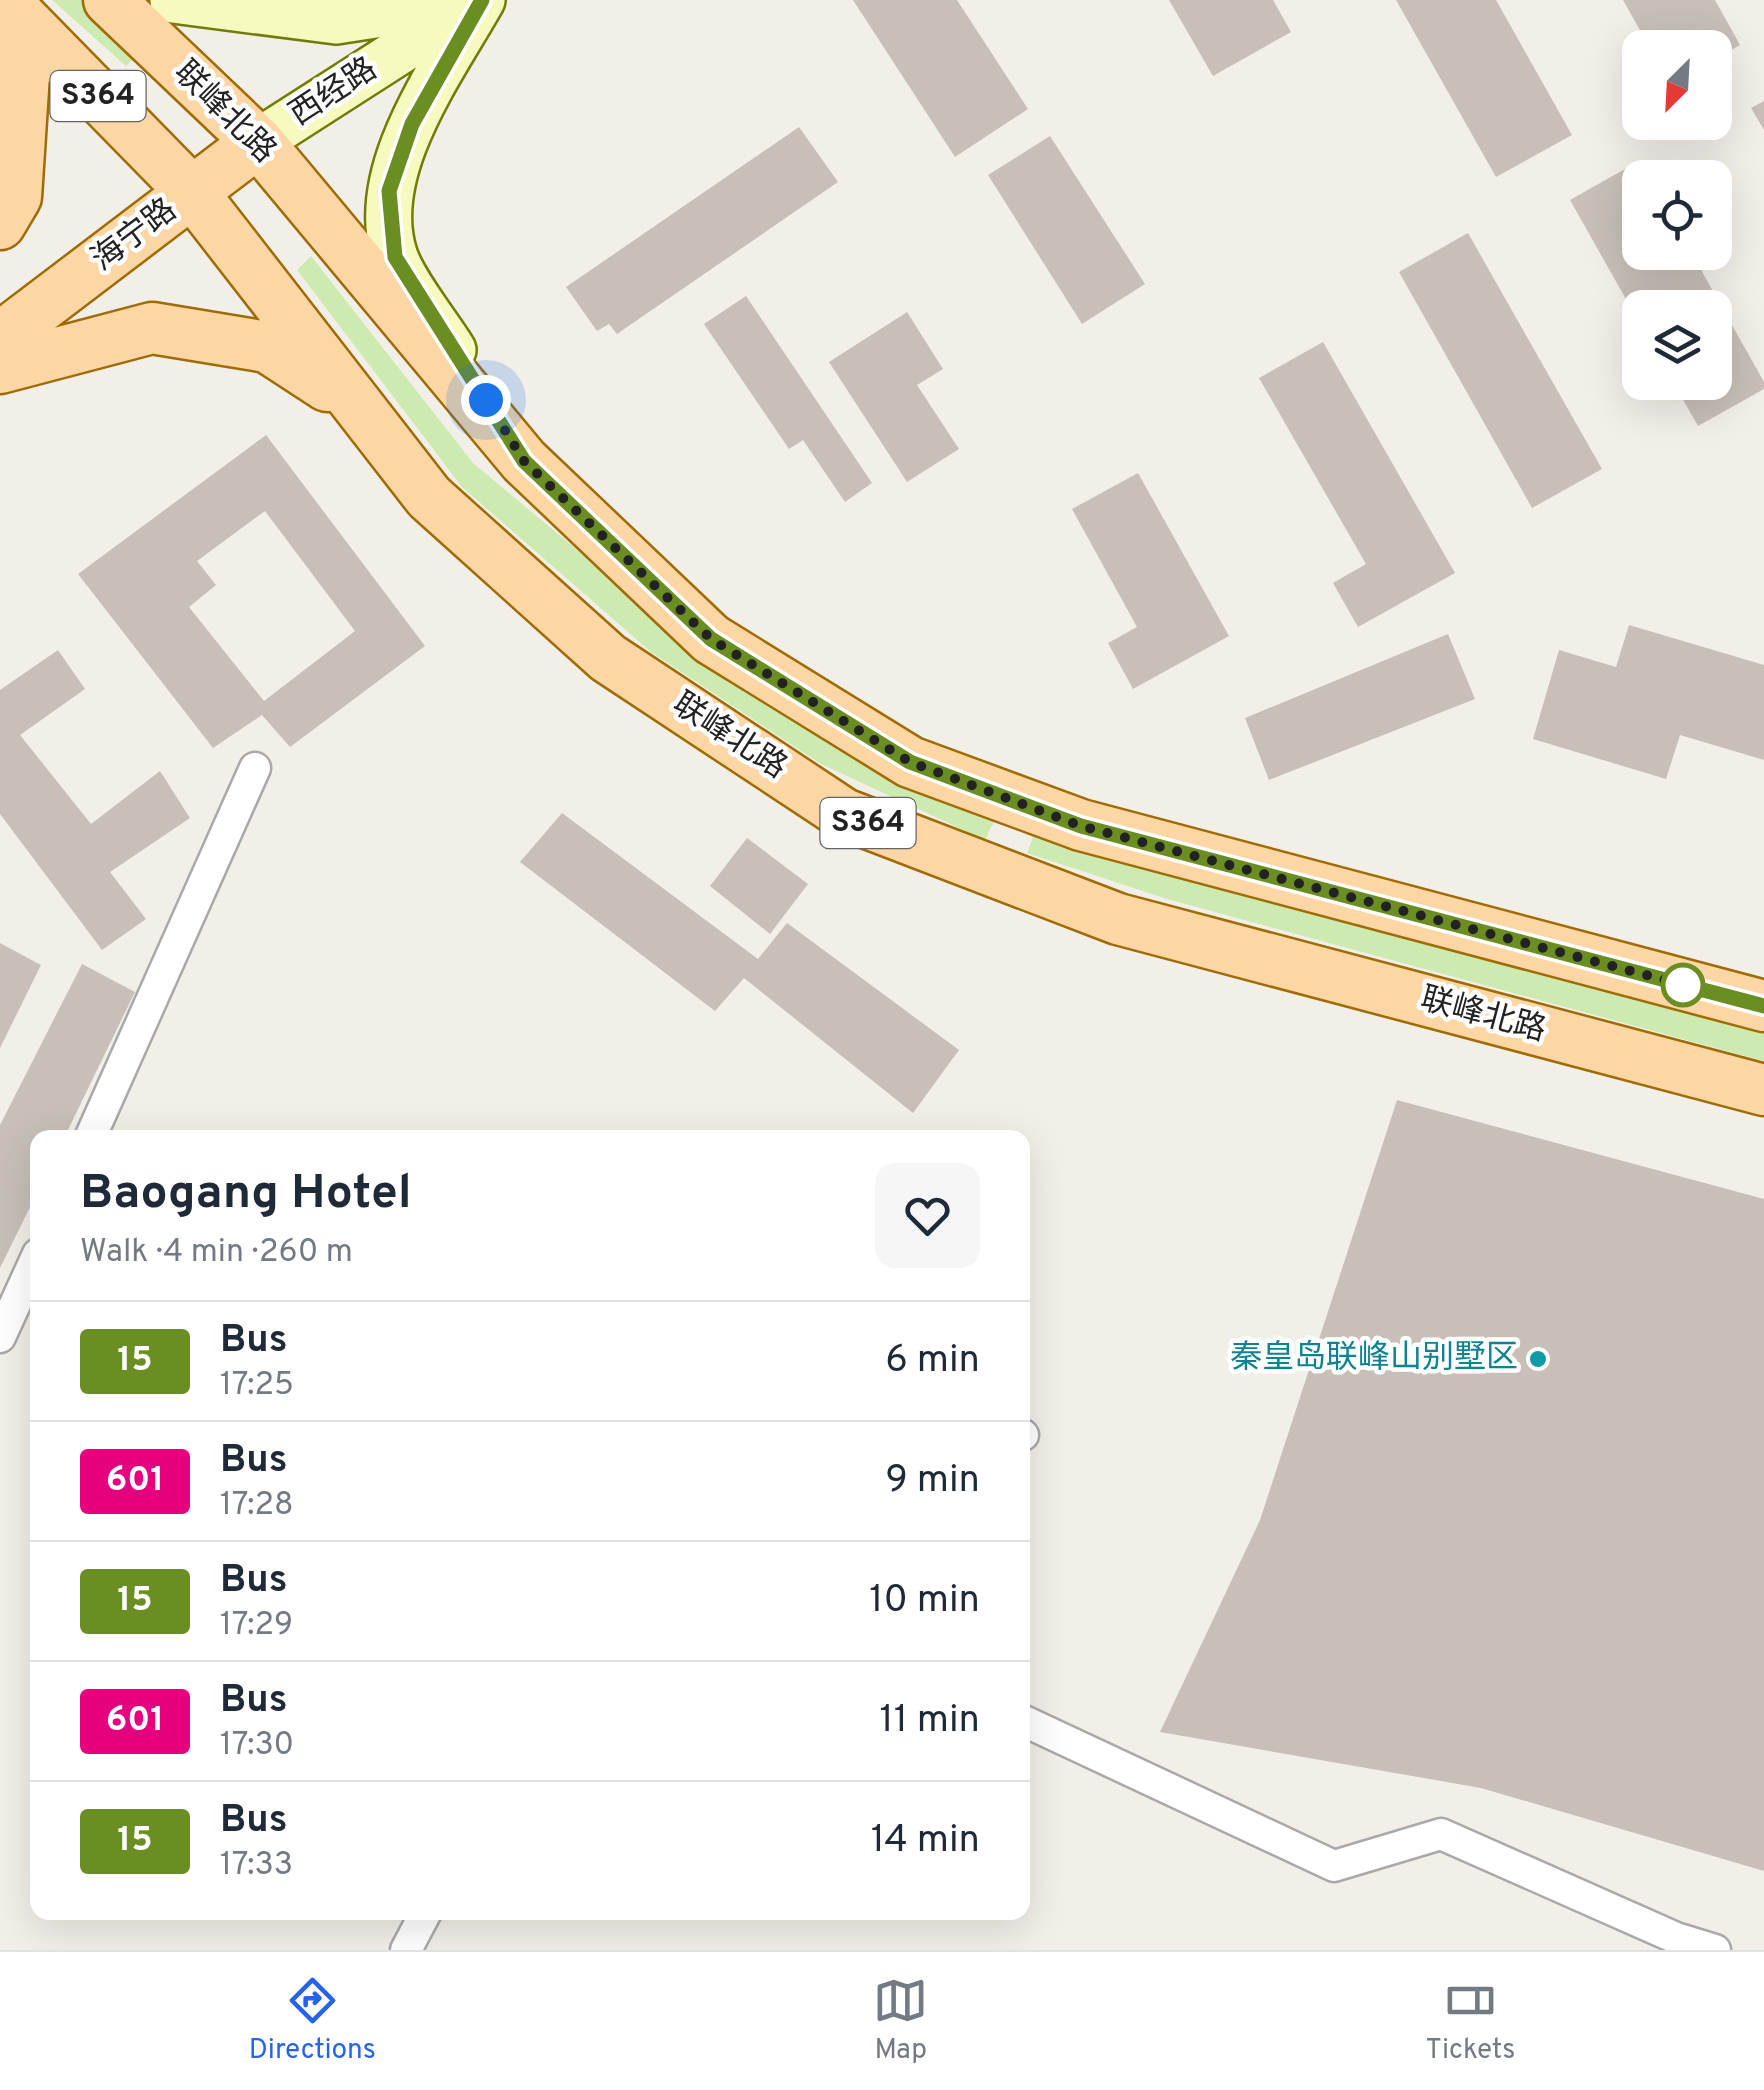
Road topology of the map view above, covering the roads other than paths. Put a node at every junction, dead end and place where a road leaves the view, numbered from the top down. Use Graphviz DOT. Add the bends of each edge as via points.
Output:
graph roads {
  1 [pos="4,0"];
  2 [pos="109,0"];
  3 [pos="173,0"];
  4 [pos="472,0"];
  5 [pos="481,0"];
  6 [pos="0,31"];
  7 [pos="258,142"];
  8 [pos="192,192"];
  9 [pos="0,224"];
  10 [pos="0,294"];
  11 [pos="0,338"];
  12 [pos="0,368"];
  13 [pos="524,461"];
  14 [pos="429,497"];
  15 [pos="255,768"];
  16 [pos="1764,1006"];
  17 [pos="1764,1090"];
  18 [pos="94,1130"];
  19 [pos="30,1271"];
  20 [pos="0,1337"];
  21 [pos="1030,1724"];
  22 [pos="422,1920"];
  23 [pos="406,1950"];
  24 [pos="1715,1950"];
  1 -- 8 [label="main road, 联峰北路 / S364"];
  2 -- 7 [label="main road, 联峰北路 / S364"];
  3 -- 4 [label="main road" via="336,21"];
  5 -- 7 [label="main road, 西经路"];
  5 -- 13 [label="main road" via="406,140 389,191 395,257"];
  6 -- 9 [label="main road" via="24,74 16,197"];
  7 -- 8 [label="main road, 西经路"];
  7 -- 13 [label="main road, 联峰北路 / S364"];
  8 -- 10 [label="main road, 海宁路"];
  8 -- 11 [label="main road, 海宁路"];
  8 -- 14 [label="main road, 联峰北路 / S364"];
  12 -- 14 [label="main road" via="152,328 268,347 347,399"];
  13 -- 16 [label="main road, 联峰北路 / S364" via="711,639 910,762 1081,826"];
  14 -- 17 [label="main road, 联峰北路 / S364" via="608,658 844,814 1118,919"];
  15 -- 18 [label="street"];
  19 -- 20 [label="street"];
  21 -- 24 [label="street" via="1334,1866 1441,1834"];
  22 -- 23 [label="street"];
}
